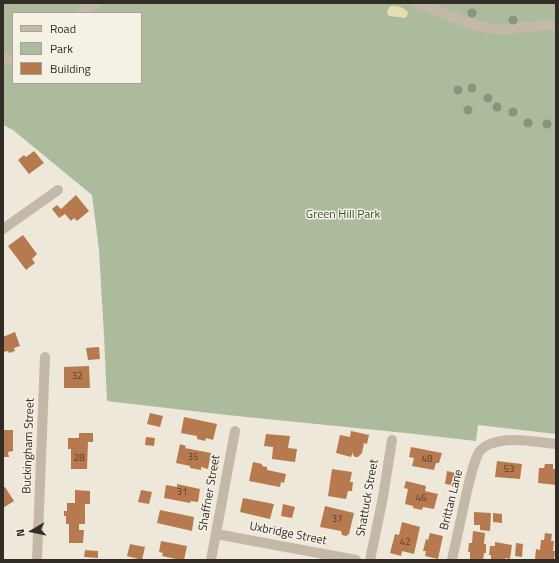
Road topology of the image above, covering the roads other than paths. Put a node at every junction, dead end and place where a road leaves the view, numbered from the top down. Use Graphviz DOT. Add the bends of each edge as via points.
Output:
graph roads {
  1 [pos="98,3"];
  2 [pos="417,3"];
  3 [pos="432,6"];
  4 [pos="83,12"];
  5 [pos="556,27"];
  6 [pos="58,190"];
  7 [pos="3,229"];
  8 [pos="45,357"];
  9 [pos="235,431"];
  10 [pos="392,440"];
  11 [pos="556,444"];
  12 [pos="216,534"];
  13 [pos="38,560"];
  14 [pos="211,560"];
  15 [pos="356,560"];
  16 [pos="370,560"];
  17 [pos="452,560"];
  1 -- 4 [label="street"];
  2 -- 3 [label="street"];
  3 -- 5 [label="street" via="470,24 488,28 548,25"];
  6 -- 7 [label="street"];
  8 -- 13 [label="street, Buckingham Street"];
  9 -- 12 [label="street, Shaffner Street"];
  10 -- 16 [label="street, Shattuck Street"];
  11 -- 17 [label="street, Brittan Lane" via="508,440 492,443 483,448 471,474"];
  12 -- 14 [label="street, Shaffner Street"];
  12 -- 15 [label="street, Uxbridge Street"];
}
